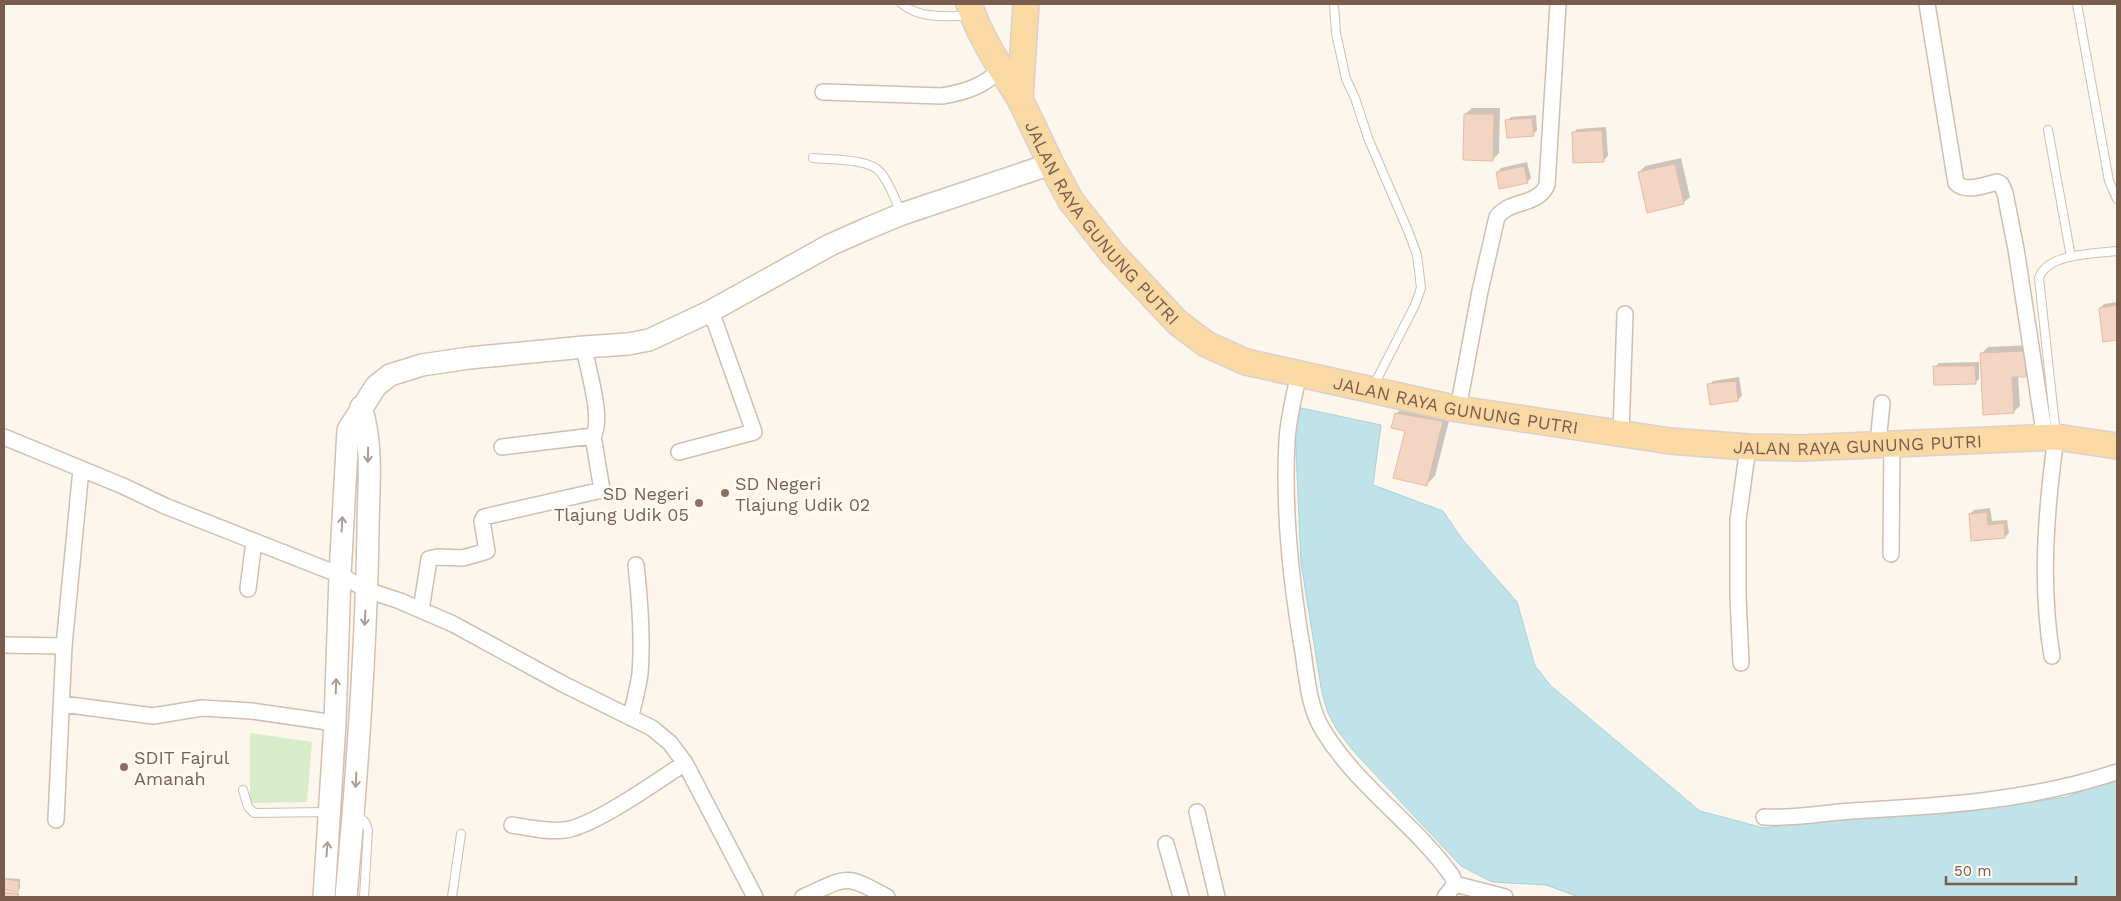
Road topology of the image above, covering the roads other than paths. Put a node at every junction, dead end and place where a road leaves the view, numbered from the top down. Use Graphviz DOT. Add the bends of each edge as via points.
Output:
graph roads {
  1 [pos="902,4"];
  2 [pos="1026,4"];
  3 [pos="1334,4"];
  4 [pos="1558,4"];
  5 [pos="1927,4"];
  6 [pos="2077,4"];
  7 [pos="971,10"];
  8 [pos="1001,69"];
  9 [pos="823,92"];
  10 [pos="1020,99"];
  11 [pos="2048,130"];
  12 [pos="813,158"];
  13 [pos="1051,164"];
  14 [pos="2117,199"];
  15 [pos="902,214"];
  16 [pos="2117,250"];
  17 [pos="2071,257"];
  18 [pos="712,311"];
  19 [pos="1625,314"];
  20 [pos="584,346"];
  21 [pos="1299,374"];
  22 [pos="1371,391"];
  23 [pos="1882,403"];
  24 [pos="361,408"];
  25 [pos="1458,409"];
  26 [pos="1621,434"];
  27 [pos="593,436"];
  28 [pos="4,437"];
  29 [pos="2051,438"];
  30 [pos="1885,444"];
  31 [pos="2117,446"];
  32 [pos="502,447"];
  33 [pos="1748,447"];
  34 [pos="679,452"];
  35 [pos="81,469"];
  36 [pos="254,541"];
  37 [pos="1891,554"];
  38 [pos="636,565"];
  39 [pos="340,576"];
  40 [pos="248,589"];
  41 [pos="367,590"];
  42 [pos="421,610"];
  43 [pos="4,646"];
  44 [pos="64,646"];
  45 [pos="2052,656"];
  46 [pos="1741,663"];
  47 [pos="62,704"];
  48 [pos="631,716"];
  49 [pos="335,723"];
  50 [pos="685,763"];
  51 [pos="2117,772"];
  52 [pos="243,790"];
  53 [pos="354,811"];
  54 [pos="330,812"];
  55 [pos="1197,812"];
  56 [pos="1764,817"];
  57 [pos="56,820"];
  58 [pos="512,826"];
  59 [pos="462,834"];
  60 [pos="1166,844"];
  61 [pos="1455,884"];
  62 [pos="324,897"];
  63 [pos="346,897"];
  64 [pos="364,897"];
  65 [pos="452,897"];
  66 [pos="755,897"];
  67 [pos="803,897"];
  68 [pos="887,897"];
  69 [pos="1180,897"];
  70 [pos="1217,897"];
  71 [pos="1445,897"];
  72 [pos="1505,897"];
  1 -- 7 [label="lane" via="926,15"];
  2 -- 10 [label="main road, JALAN RAYA GUNUNG PUTRI"];
  3 -- 22 [label="lane" via="1336,33 1346,79 1409,233 1420,271 1421,288"];
  4 -- 25 [label="street" via="1547,185 1539,197 1508,207 1497,218"];
  5 -- 29 [label="street" via="1956,183 1968,188 1998,182 2005,193"];
  6 -- 14 [label="lane" via="2109,181"];
  7 -- 8 [label="main road"];
  8 -- 9 [label="street" via="978,87 942,96"];
  8 -- 10 [label="main road"];
  10 -- 13 [label="main road, JALAN RAYA GUNUNG PUTRI"];
  11 -- 17 [label="lane"];
  12 -- 15 [label="lane" via="866,163 874,167 886,180"];
  13 -- 15 [label="street"];
  13 -- 21 [label="main road, JALAN RAYA GUNUNG PUTRI" via="1071,201 1113,254 1177,322 1206,344 1246,362"];
  15 -- 18 [label="street" via="830,245"];
  16 -- 17 [label="lane"];
  17 -- 29 [label="lane" via="2050,263 2039,278"];
  18 -- 20 [label="street" via="650,340"];
  18 -- 34 [label="street" via="754,432"];
  19 -- 26 [label="street"];
  20 -- 24 [label="street" via="468,358 402,370 376,386"];
  20 -- 27 [label="street" via="597,418"];
  21 -- 22 [label="main road, JALAN RAYA GUNUNG PUTRI"];
  21 -- 61 [label="street" via="1287,441 1289,564 1309,693 1323,732 1345,761 1436,855"];
  22 -- 25 [label="main road, JALAN RAYA GUNUNG PUTRI"];
  23 -- 30 [label="street"];
  39 -- 24 [label="street, one-way" via="348,430"];
  24 -- 41 [label="street, one-way" via="369,440"];
  25 -- 26 [label="main road, JALAN RAYA GUNUNG PUTRI"];
  26 -- 33 [label="main road, JALAN RAYA GUNUNG PUTRI"];
  27 -- 32 [label="street"];
  27 -- 42 [label="street" via="602,490 484,517 487,551 463,558 429,559"];
  28 -- 35 [label="street"];
  29 -- 30 [label="main road, JALAN RAYA GUNUNG PUTRI"];
  29 -- 31 [label="main road, JALAN RAYA GUNUNG PUTRI"];
  29 -- 45 [label="street" via="2046,535"];
  30 -- 33 [label="main road, JALAN RAYA GUNUNG PUTRI"];
  30 -- 37 [label="street"];
  33 -- 46 [label="street" via="1738,528"];
  35 -- 36 [label="street"];
  35 -- 44 [label="street"];
  36 -- 39 [label="street"];
  36 -- 40 [label="street"];
  38 -- 48 [label="street" via="640,676"];
  39 -- 41 [label="street"];
  49 -- 39 [label="street, one-way"];
  41 -- 42 [label="street"];
  41 -- 53 [label="street, one-way"];
  42 -- 48 [label="street"];
  43 -- 44 [label="street"];
  44 -- 47 [label="street"];
  47 -- 49 [label="street" via="153,716 202,708 252,711"];
  47 -- 57 [label="street"];
  48 -- 50 [label="street" via="670,743"];
  49 -- 54 [label="street"];
  50 -- 58 [label="street" via="580,826 554,830"];
  50 -- 66 [label="street"];
  51 -- 56 [label="street" via="2062,789 2000,800"];
  52 -- 54 [label="lane" via="248,807 254,813"];
  53 -- 63 [label="street"];
  53 -- 64 [label="lane" via="368,830"];
  62 -- 54 [label="street, one-way"];
  55 -- 70 [label="street"];
  59 -- 65 [label="lane"];
  60 -- 69 [label="street"];
  61 -- 71 [label="street"];
  61 -- 72 [label="street"];
  67 -- 68 [label="street" via="845,879 859,882"];
}
